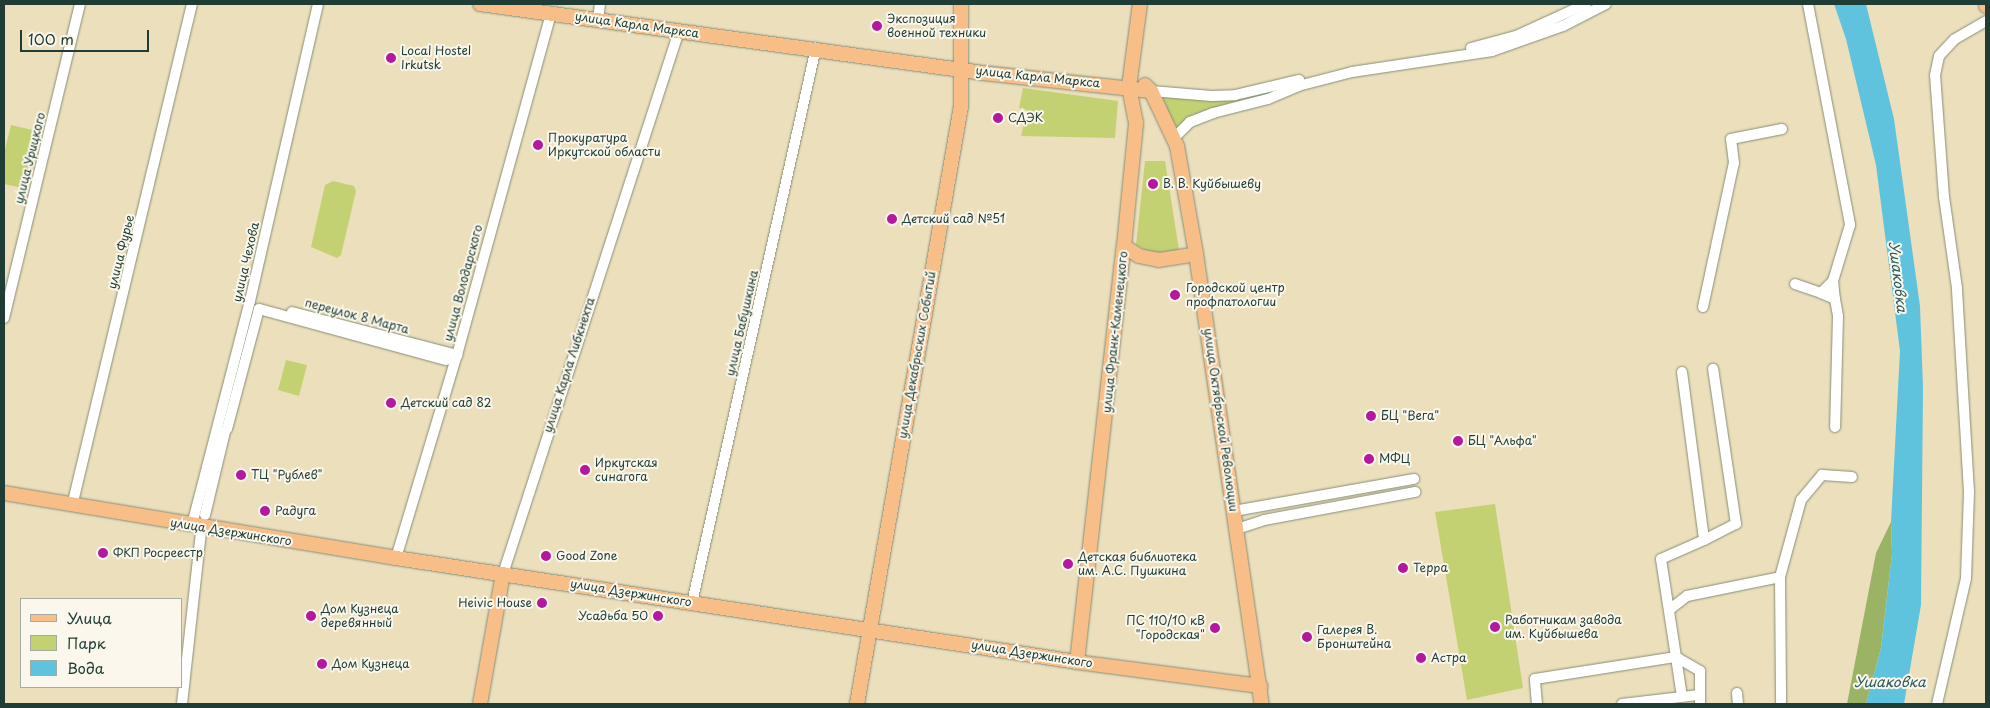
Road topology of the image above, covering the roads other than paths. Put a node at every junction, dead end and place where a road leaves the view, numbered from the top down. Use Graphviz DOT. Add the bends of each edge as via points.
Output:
graph roads {
  1 [pos="80,4"];
  2 [pos="192,4"];
  3 [pos="318,4"];
  4 [pos="480,4"];
  5 [pos="600,4"];
  6 [pos="960,4"];
  7 [pos="1140,4"];
  8 [pos="1586,4"];
  9 [pos="1606,4"];
  10 [pos="1808,4"];
  11 [pos="551,13"];
  12 [pos="598,20"];
  13 [pos="1986,20"];
  14 [pos="679,31"];
  15 [pos="816,48"];
  16 [pos="1131,64"];
  17 [pos="963,70"];
  18 [pos="1129,86"];
  19 [pos="1151,91"];
  20 [pos="1160,107"];
  21 [pos="1135,112"];
  22 [pos="1782,129"];
  23 [pos="1176,137"];
  24 [pos="1124,246"];
  25 [pos="1196,254"];
  26 [pos="1833,281"];
  27 [pos="1795,284"];
  28 [pos="1821,293"];
  29 [pos="1835,299"];
  30 [pos="250,301"];
  31 [pos="1704,304"];
  32 [pos="4,318"];
  33 [pos="458,355"];
  34 [pos="446,360"];
  35 [pos="1714,369"];
  36 [pos="1682,372"];
  37 [pos="1835,427"];
  38 [pos="1852,477"];
  39 [pos="1414,479"];
  40 [pos="1415,492"];
  41 [pos="4,493"];
  42 [pos="72,506"];
  43 [pos="1234,511"];
  44 [pos="205,515"];
  45 [pos="197,529"];
  46 [pos="1237,529"];
  47 [pos="1704,540"];
  48 [pos="396,558"];
  49 [pos="504,574"];
  50 [pos="1780,577"];
  51 [pos="692,603"];
  52 [pos="1669,610"];
  53 [pos="868,630"];
  54 [pos="1676,657"];
  55 [pos="1078,662"];
  56 [pos="1260,686"];
  57 [pos="1737,693"];
  58 [pos="1682,697"];
  59 [pos="1700,700"];
  60 [pos="182,704"];
  61 [pos="480,704"];
  62 [pos="858,704"];
  63 [pos="1262,704"];
  64 [pos="1537,704"];
  65 [pos="1622,704"];
  66 [pos="1738,704"];
  67 [pos="1781,704"];
  68 [pos="1937,704"];
  1 -- 32 [label="street, улица Урицкого"];
  2 -- 42 [label="street, улица Фурье"];
  3 -- 30 [label="street, улица Чехова"];
  4 -- 11 [label="main road, улица Карла Маркса"];
  5 -- 12 [label="street"];
  6 -- 17 [label="main road, улица Декабрьских Событий"];
  7 -- 16 [label="main road, улица Франк-Каменецкого"];
  8 -- 19 [label="street, улица Карла Маркса" via="1516,36 1467,50 1342,69 1235,95"];
  9 -- 23 [label="street" via="1563,26 1492,51 1352,72 1312,82 1190,122"];
  10 -- 26 [label="street" via="1850,226"];
  11 -- 12 [label="main road, улица Карла Маркса"];
  11 -- 33 [label="street, улица Володарского"];
  12 -- 14 [label="main road, улица Карла Маркса"];
  13 -- 68 [label="street" via="1955,39 1939,56 1934,75 1944,197 1957,288 1970,492 1966,578"];
  14 -- 15 [label="main road, улица Карла Маркса"];
  14 -- 49 [label="street, улица Карла Либкнехта"];
  15 -- 17 [label="main road, улица Карла Маркса"];
  15 -- 51 [label="street, улица Бабушкина"];
  16 -- 18 [label="main road, улица Франк-Каменецкого"];
  16 -- 19 [label="main road, улица Октябрьской Революции" via="1137,77"];
  17 -- 18 [label="main road, улица Карла Маркса"];
  17 -- 53 [label="main road, улица Декабрьских Событий" via="961,106"];
  18 -- 19 [label="main road, улица Карла Маркса"];
  18 -- 21 [label="main road, улица Франк-Каменецкого"];
  19 -- 20 [label="main road, улица Октябрьской Революции"];
  20 -- 21 [label="main road" via="1150,101 1144,102"];
  20 -- 23 [label="main road, улица Октябрьской Революции"];
  21 -- 24 [label="main road, улица Франк-Каменецкого"];
  22 -- 31 [label="street" via="1731,139 1734,163"];
  23 -- 25 [label="main road, улица Октябрьской Революции"];
  24 -- 25 [label="main road" via="1139,256 1159,260"];
  24 -- 55 [label="main road, улица Франк-Каменецкого"];
  25 -- 43 [label="main road, улица Октябрьской Революции"];
  26 -- 28 [label="street"];
  26 -- 29 [label="street"];
  27 -- 28 [label="street"];
  28 -- 29 [label="street"];
  29 -- 37 [label="street" via="1838,316"];
  30 -- 33 [label="street, переулок 8 Марта"];
  30 -- 45 [label="street, улица Чехова"];
  33 -- 48 [label="street, улица Володарского"];
  34 -- 44 [label="street" via="259,309"];
  35 -- 47 [label="street" via="1736,524"];
  36 -- 47 [label="street"];
  38 -- 50 [label="street" via="1822,475 1801,500"];
  39 -- 43 [label="street"];
  40 -- 46 [label="street" via="1264,520"];
  41 -- 42 [label="main road, улица Дзержинского"];
  42 -- 45 [label="main road, улица Дзержинского"];
  43 -- 46 [label="main road, улица Октябрьской Революции"];
  45 -- 48 [label="main road, улица Дзержинского"];
  45 -- 60 [label="street, улица Чехова"];
  46 -- 56 [label="main road, улица Октябрьской Революции"];
  47 -- 52 [label="street" via="1661,559"];
  48 -- 49 [label="main road, улица Дзержинского"];
  49 -- 51 [label="main road, улица Дзержинского"];
  49 -- 61 [label="main road, улица Карла Либкнехта"];
  50 -- 52 [label="street" via="1687,596"];
  50 -- 67 [label="street"];
  51 -- 53 [label="main road, улица Дзержинского"];
  52 -- 54 [label="street"];
  53 -- 55 [label="main road, улица Дзержинского"];
  53 -- 62 [label="main road, улица Декабрьских Событий"];
  54 -- 58 [label="street"];
  54 -- 59 [label="street" via="1700,671"];
  54 -- 64 [label="street" via="1535,679"];
  55 -- 56 [label="main road, улица Дзержинского"];
  56 -- 63 [label="main road, улица Октябрьской Революции"];
  57 -- 66 [label="street"];
  58 -- 59 [label="street"];
  58 -- 65 [label="street"];
}
